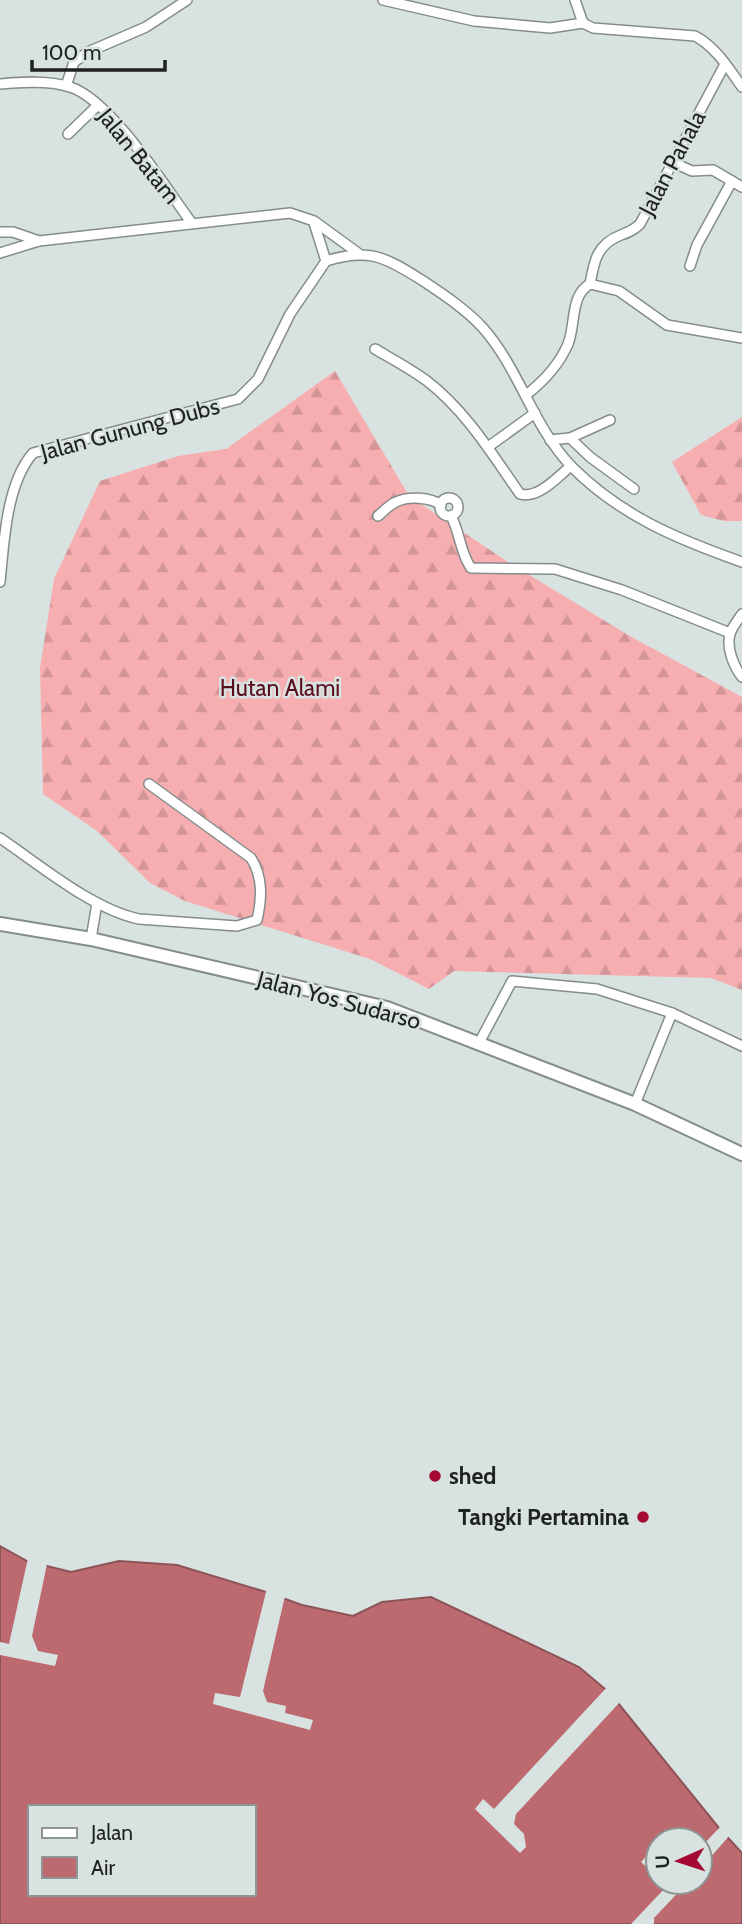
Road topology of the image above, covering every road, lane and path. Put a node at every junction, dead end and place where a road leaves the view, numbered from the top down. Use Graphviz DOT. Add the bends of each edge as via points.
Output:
graph roads {
  1 [pos="187,0"];
  2 [pos="383,0"];
  3 [pos="575,0"];
  4 [pos="577,25"];
  5 [pos="725,64"];
  6 [pos="0,72"];
  7 [pos="1,84"];
  8 [pos="66,86"];
  9 [pos="742,88"];
  10 [pos="98,105"];
  11 [pos="68,134"];
  12 [pos="672,162"];
  13 [pos="732,181"];
  14 [pos="742,187"];
  15 [pos="314,221"];
  16 [pos="191,222"];
  17 [pos="0,232"];
  18 [pos="39,242"];
  19 [pos="0,253"];
  20 [pos="358,253"];
  21 [pos="326,261"];
  22 [pos="690,266"];
  23 [pos="590,284"];
  24 [pos="742,338"];
  25 [pos="375,349"];
  26 [pos="526,395"];
  27 [pos="535,412"];
  28 [pos="610,420"];
  29 [pos="570,438"];
  30 [pos="550,440"];
  31 [pos="488,447"];
  32 [pos="571,466"];
  33 [pos="634,489"];
  34 [pos="441,505"];
  35 [pos="379,516"];
  36 [pos="450,516"];
  37 [pos="2,544"];
  38 [pos="742,562"];
  39 [pos="0,582"];
  40 [pos="742,614"];
  41 [pos="730,633"];
  42 [pos="742,677"];
  43 [pos="149,784"];
  44 [pos="0,838"];
  45 [pos="97,904"];
  46 [pos="1,923"];
  47 [pos="91,939"];
  48 [pos="672,1013"];
  49 [pos="479,1043"];
  50 [pos="742,1045"];
  51 [pos="635,1104"];
  52 [pos="742,1154"];
  1 -- 8 [label="street" via="146,27 88,52 74,62"];
  2 -- 4 [label="street" via="474,21 550,28"];
  3 -- 4 [label="street"];
  4 -- 5 [label="street" via="610,32 695,36"];
  5 -- 9 [label="street"];
  5 -- 12 [label="street, Jalan Pahala"];
  6 -- 7 [label="street"];
  7 -- 8 [label="street, Jalan Batam"];
  8 -- 10 [label="street, Jalan Batam"];
  10 -- 11 [label="street"];
  10 -- 16 [label="street, Jalan Batam" via="136,146"];
  12 -- 13 [label="street" via="692,171 713,170"];
  12 -- 23 [label="street, Jalan Pahala" via="640,223 600,248"];
  13 -- 14 [label="street"];
  13 -- 22 [label="street"];
  15 -- 16 [label="street, Jalan Batam" via="290,213"];
  15 -- 20 [label="street"];
  15 -- 21 [label="street"];
  16 -- 18 [label="street, Jalan Batam"];
  17 -- 18 [label="street"];
  18 -- 19 [label="street, Jalan Batam"];
  20 -- 21 [label="street"];
  20 -- 26 [label="street" via="406,270 482,327"];
  21 -- 37 [label="street, Jalan Gunung Dubs" via="290,314 258,379 238,399 33,453 18,476"];
  23 -- 24 [label="street" via="619,291 667,325"];
  23 -- 26 [label="street, Jalan Pahala" via="580,292 563,355 543,382"];
  25 -- 31 [label="street" via="440,392"];
  26 -- 27 [label="street"];
  27 -- 30 [label="street"];
  27 -- 31 [label="street"];
  28 -- 29 [label="street"];
  29 -- 30 [label="street"];
  29 -- 33 [label="street"];
  30 -- 32 [label="street"];
  31 -- 32 [label="street" via="520,494 528,496"];
  32 -- 38 [label="street" via="623,510 693,545"];
  34 -- 35 [label="street" via="429,499 400,500"];
  34 -- 36 [label="street" via="442,512"];
  34 -- 36 [label="street" via="445,499 455,500 458,510"];
  36 -- 41 [label="street" via="471,568 555,569"];
  37 -- 39 [label="street, Jalan Gunung Dubs"];
  40 -- 41 [label="street"];
  41 -- 42 [label="street" via="731,656"];
  43 -- 45 [label="street" via="251,858 261,883 257,920 237,926 139,919"];
  44 -- 45 [label="street"];
  45 -- 47 [label="street"];
  46 -- 47 [label="main road, Jalan Yos Sudarso"];
  47 -- 49 [label="main road, Jalan Yos Sudarso" via="387,1008"];
  48 -- 49 [label="street" via="597,989 512,981"];
  48 -- 50 [label="street"];
  48 -- 51 [label="street"];
  49 -- 51 [label="main road, Jalan Yos Sudarso"];
  51 -- 52 [label="main road, Jalan Yos Sudarso"];
}
